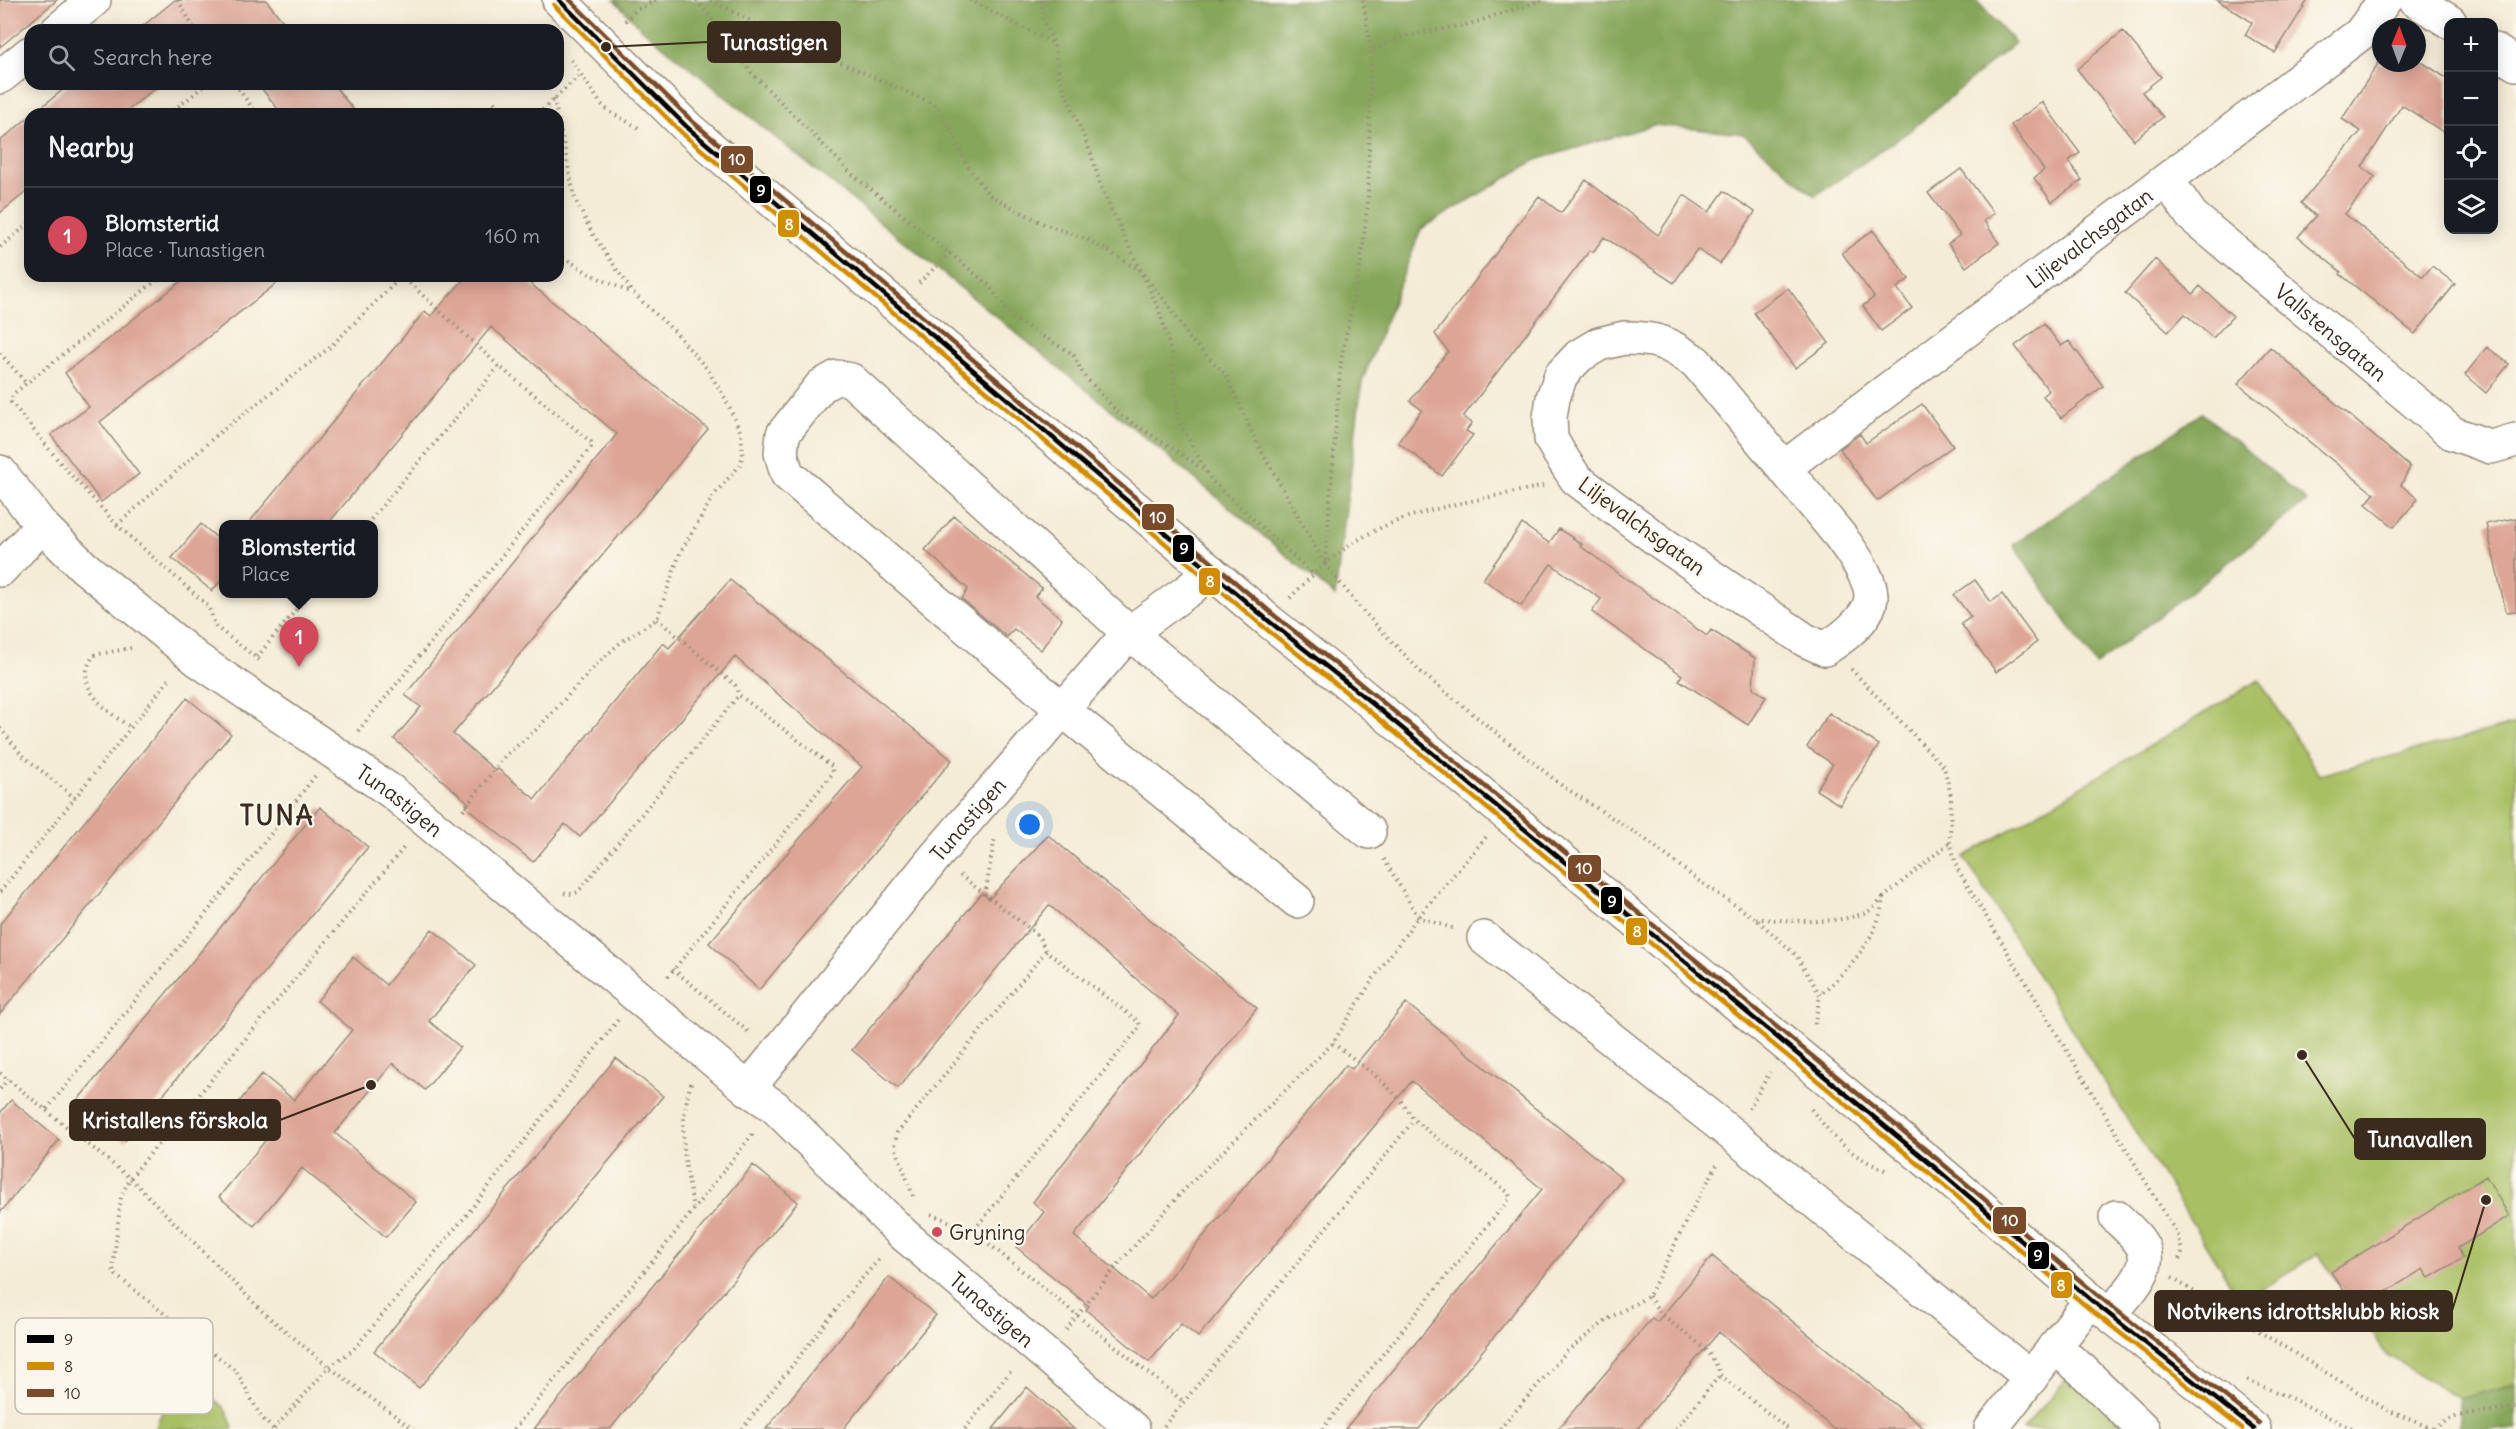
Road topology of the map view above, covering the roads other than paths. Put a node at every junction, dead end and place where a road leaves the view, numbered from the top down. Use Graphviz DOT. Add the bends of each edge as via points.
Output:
graph roads {
  1 [pos="94,0"];
  2 [pos="559,0"];
  3 [pos="2385,0"];
  4 [pos="2415,0"];
  5 [pos="2444,18"];
  6 [pos="65,24"];
  7 [pos="2498,53"];
  8 [pos="24,58"];
  9 [pos="2516,64"];
  10 [pos="0,77"];
  11 [pos="2167,180"];
  12 [pos="2516,440"];
  13 [pos="1785,467"];
  14 [pos="0,472"];
  15 [pos="42,526"];
  16 [pos="0,570"];
  17 [pos="1210,571"];
  18 [pos="1129,633"];
  19 [pos="1064,710"];
  20 [pos="1369,832"];
  21 [pos="1297,901"];
  22 [pos="1484,938"];
  23 [pos="748,1089"];
  24 [pos="2116,1217"];
  25 [pos="2101,1307"];
  26 [pos="2054,1347"];
  27 [pos="2031,1378"];
  28 [pos="1133,1429"];
  29 [pos="1992,1429"];
  30 [pos="2143,1429"];
  31 [pos="2254,1429"];
  1 -- 6 [label="street"];
  2 -- 17 [label="street" via="704,142"];
  3 -- 11 [label="street, Liljevalchsgatan" via="2360,34"];
  4 -- 5 [label="street"];
  7 -- 9 [label="street"];
  8 -- 10 [label="street"];
  11 -- 12 [label="street, Vallstensgatan" via="2192,216 2452,433 2491,447"];
  11 -- 13 [label="street, Liljevalchsgatan"];
  13 -- 13 [label="street, Liljevalchsgatan" via="1859,563 1871,597 1854,627 1825,649 1805,640 1659,541 1576,478 1551,439 1550,417 1561,375 1579,356 1599,344 1624,338 1651,338 1668,344 1696,362"];
  14 -- 15 [label="street, Tunastigen"];
  15 -- 16 [label="street"];
  15 -- 23 [label="street, Tunastigen" via="84,567 198,660 392,792"];
  17 -- 18 [label="street, Tunastigen"];
  17 -- 25 [label="street"];
  18 -- 19 [label="street, Tunastigen"];
  18 -- 19 [label="street" via="851,380 837,377 821,386 783,434 781,453 787,474"];
  18 -- 20 [label="street"];
  19 -- 21 [label="street"];
  19 -- 23 [label="street, Tunastigen" via="935,857"];
  22 -- 27 [label="street"];
  23 -- 28 [label="street, Tunastigen" via="774,1107 903,1234 1047,1349"];
  24 -- 25 [label="street" via="2140,1243 2145,1262 2135,1282"];
  25 -- 26 [label="street"];
  25 -- 31 [label="street"];
  26 -- 27 [label="street"];
  26 -- 30 [label="street"];
  27 -- 29 [label="street"];
}
